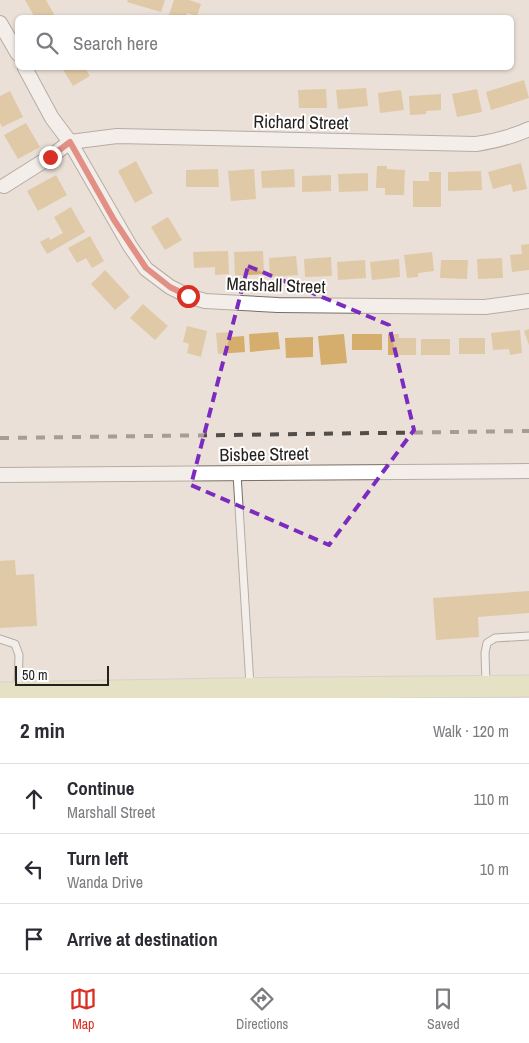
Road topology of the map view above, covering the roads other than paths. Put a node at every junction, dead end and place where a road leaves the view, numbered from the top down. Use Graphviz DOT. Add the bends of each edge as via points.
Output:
graph roads {
  1 [pos="0,22"];
  2 [pos="15,49"];
  3 [pos="26,70"];
  4 [pos="529,129"];
  5 [pos="70,142"];
  6 [pos="4,186"];
  7 [pos="529,301"];
  8 [pos="529,470"];
  9 [pos="238,474"];
  10 [pos="0,475"];
  11 [pos="529,636"];
  12 [pos="0,639"];
  13 [pos="529,686"];
  14 [pos="486,687"];
  15 [pos="250,690"];
  16 [pos="9,693"];
  17 [pos="292,693"];
  18 [pos="320,693"];
  19 [pos="125,695"];
  1 -- 2 [label="street"];
  3 -- 5 [label="street, Marshall Street" via="52,118"];
  4 -- 5 [label="street, Richard Street" via="507,138 476,144 117,136"];
  5 -- 6 [label="street"];
  5 -- 7 [label="street, Marshall Street" via="146,268 188,296 205,301 278,305 485,307"];
  8 -- 9 [label="street, Bisbee Street"];
  9 -- 10 [label="street, Bisbee Street"];
  9 -- 15 [label="lane"];
  11 -- 14 [label="lane" via="495,638 486,642"];
  12 -- 16 [label="lane" via="15,644 18,654"];
  13 -- 14 [label="main road"];
  14 -- 18 [label="main road"];
  15 -- 17 [label="main road"];
  15 -- 19 [label="main road"];
  16 -- 19 [label="main road"];
  17 -- 18 [label="main road"];
}
